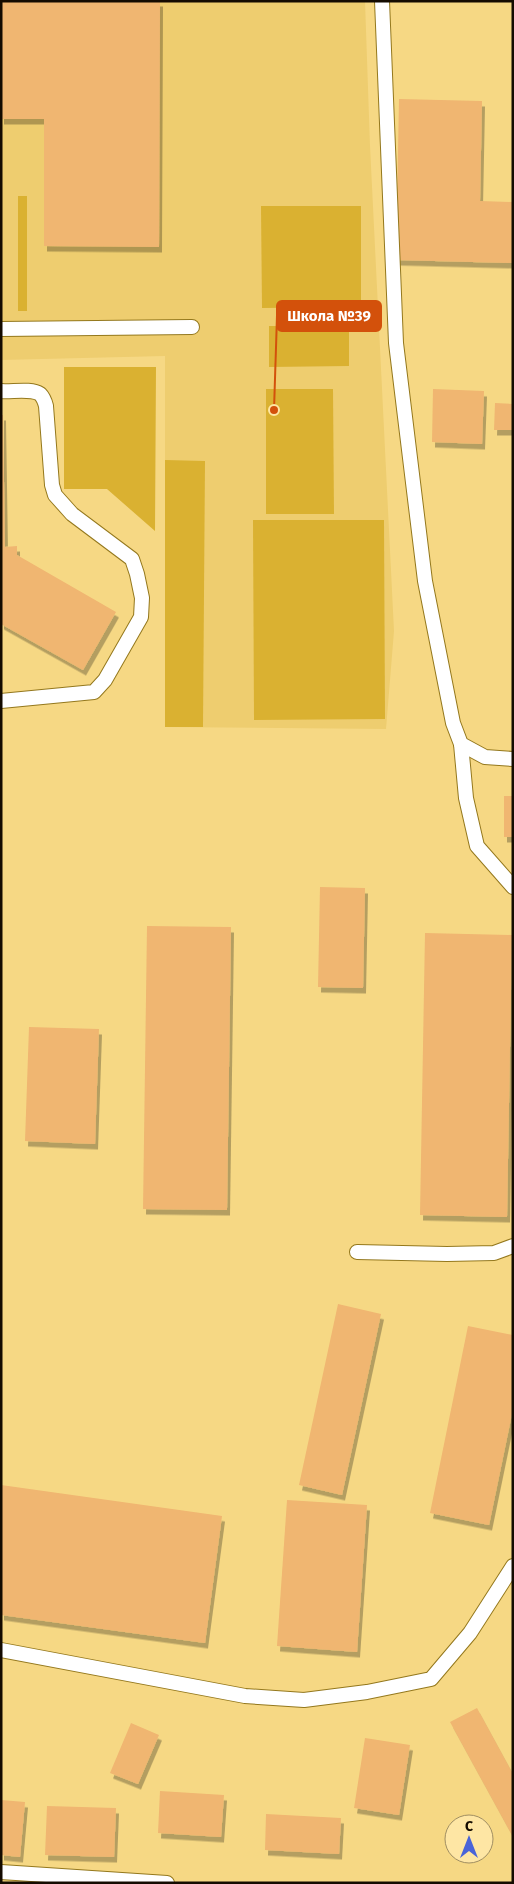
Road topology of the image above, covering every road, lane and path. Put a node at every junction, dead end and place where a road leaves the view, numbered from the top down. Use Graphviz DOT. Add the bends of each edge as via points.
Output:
graph roads {
  1 [pos="382,1"];
  2 [pos="192,327"];
  3 [pos="1,329"];
  4 [pos="1,392"];
  5 [pos="1,701"];
  6 [pos="461,744"];
  7 [pos="513,760"];
  8 [pos="513,887"];
  9 [pos="513,1246"];
  10 [pos="357,1252"];
  11 [pos="513,1566"];
  12 [pos="1,1650"];
  13 [pos="1,1872"];
  14 [pos="167,1883"];
  1 -- 6 [label="lane" via="396,343 425,580 453,723"];
  2 -- 3 [label="lane"];
  4 -- 5 [label="lane" via="40,394 46,406 55,495 72,514 132,559 142,598 141,617 105,680 94,692"];
  6 -- 7 [label="lane" via="485,757"];
  6 -- 8 [label="lane" via="466,798 477,846"];
  9 -- 10 [label="lane" via="484,1253"];
  11 -- 12 [label="lane" via="470,1633 431,1679 366,1692 304,1700 245,1696"];
  13 -- 14 [label="lane"];
}
